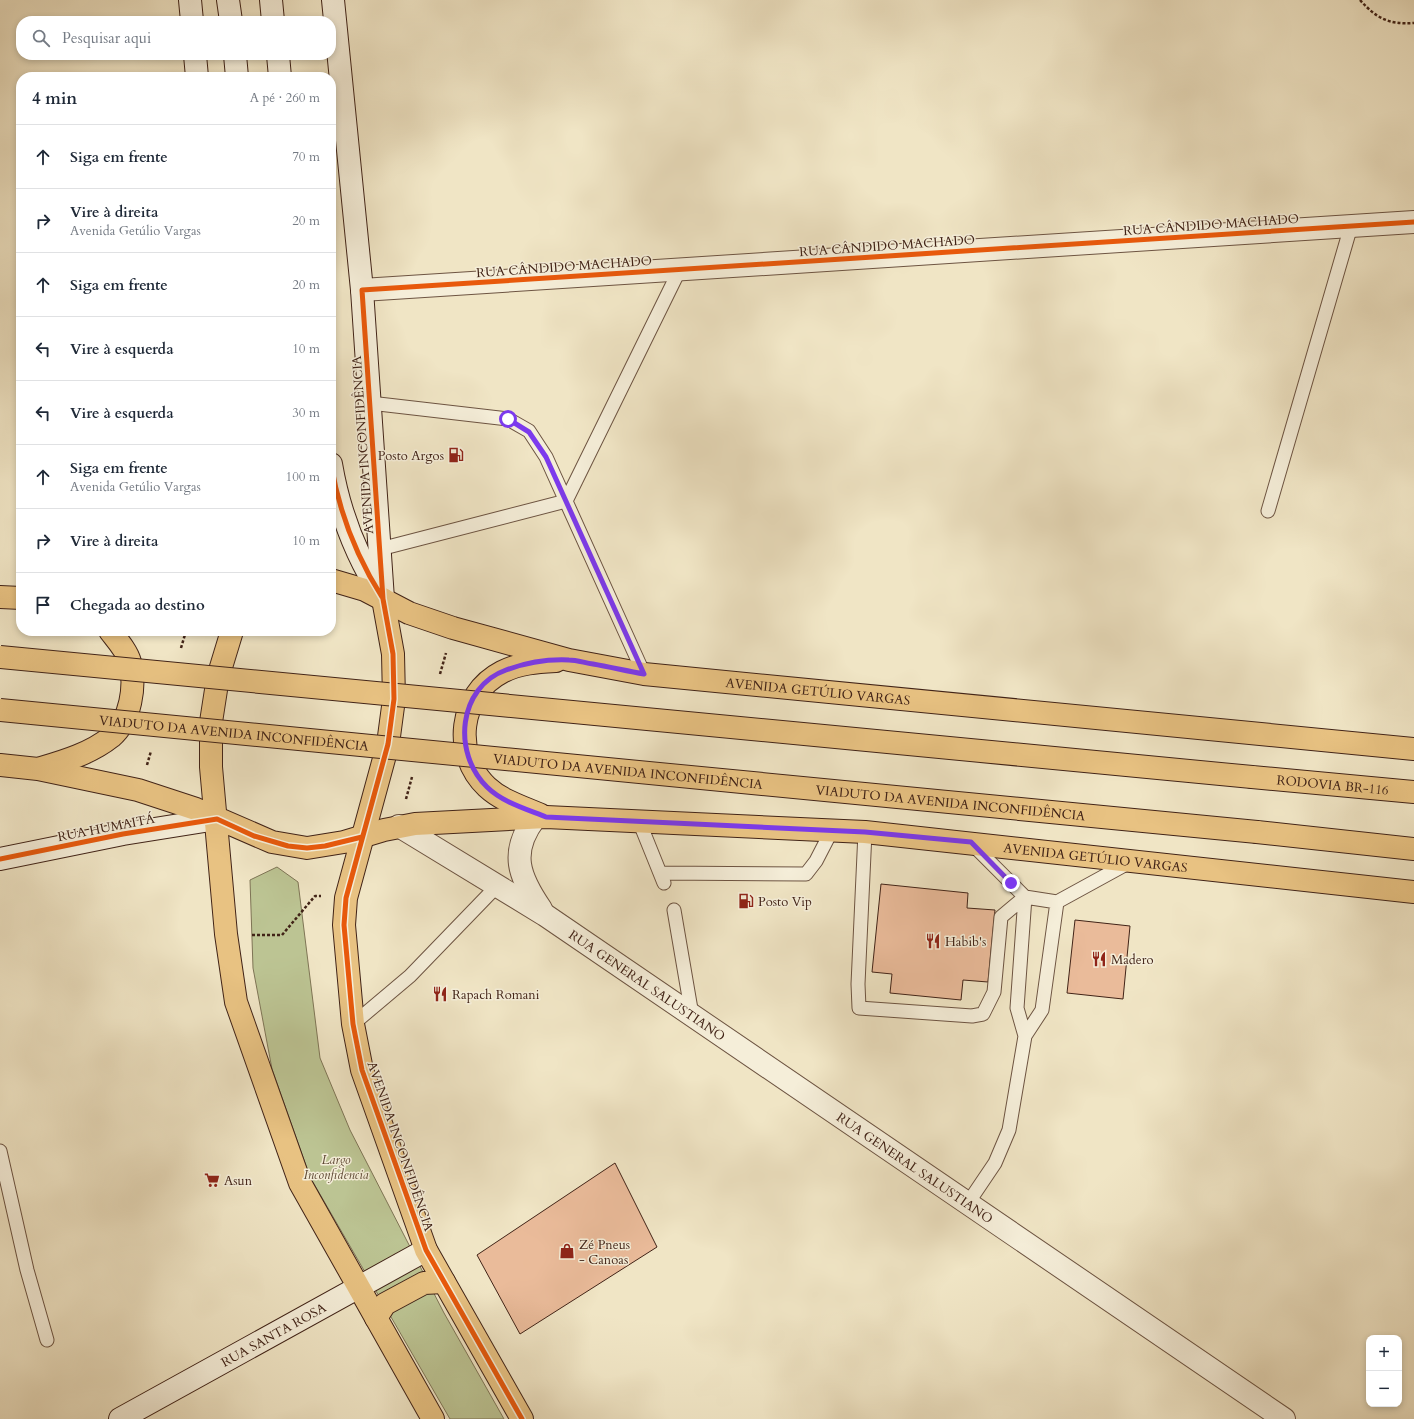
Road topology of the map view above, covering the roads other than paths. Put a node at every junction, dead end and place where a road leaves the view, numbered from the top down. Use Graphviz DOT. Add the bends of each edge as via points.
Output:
graph roads {
  1 [pos="190,0"];
  2 [pos="228,0"];
  3 [pos="271,0"];
  4 [pos="333,0"];
  5 [pos="192,16"];
  6 [pos="230,16"];
  7 [pos="273,16"];
  8 [pos="335,16"];
  9 [pos="336,30"];
  10 [pos="195,60"];
  11 [pos="235,60"];
  12 [pos="278,60"];
  13 [pos="197,72"];
  14 [pos="237,72"];
  15 [pos="280,72"];
  16 [pos="1414,222"];
  17 [pos="1351,226"];
  18 [pos="680,269"];
  19 [pos="362,290"];
  20 [pos="370,404"];
  21 [pos="336,487"];
  22 [pos="566,501"];
  23 [pos="1268,511"];
  24 [pos="380,548"];
  25 [pos="336,581"];
  26 [pos="0,597"];
  27 [pos="16,598"];
  28 [pos="383,599"];
  29 [pos="113,636"];
  30 [pos="230,636"];
  31 [pos="0,657"];
  32 [pos="569,660"];
  33 [pos="644,674"];
  34 [pos="0,710"];
  35 [pos="1414,749"];
  36 [pos="0,765"];
  37 [pos="38,769"];
  38 [pos="1414,792"];
  39 [pos="541,817"];
  40 [pos="217,819"];
  41 [pos="638,821"];
  42 [pos="399,826"];
  43 [pos="832,830"];
  44 [pos="865,832"];
  45 [pos="362,837"];
  46 [pos="971,842"];
  47 [pos="1414,849"];
  48 [pos="0,859"];
  49 [pos="1132,861"];
  50 [pos="497,886"];
  51 [pos="1414,892"];
  52 [pos="1025,897"];
  53 [pos="1057,902"];
  54 [pos="674,910"];
  55 [pos="545,915"];
  56 [pos="692,1015"];
  57 [pos="353,1024"];
  58 [pos="1026,1036"];
  59 [pos="0,1152"];
  60 [pos="968,1203"];
  61 [pos="426,1250"];
  62 [pos="444,1282"];
  63 [pos="358,1287"];
  64 [pos="376,1318"];
  65 [pos="47,1340"];
  66 [pos="120,1419"];
  67 [pos="434,1419"];
  68 [pos="522,1419"];
  69 [pos="1284,1419"];
  1 -- 5 [label="street"];
  2 -- 6 [label="street"];
  3 -- 7 [label="street"];
  4 -- 8 [label="street, AVENIDA INCONFIDÊNCIA"];
  9 -- 19 [label="street, AVENIDA INCONFIDÊNCIA"];
  10 -- 13 [label="street"];
  11 -- 14 [label="street"];
  12 -- 15 [label="street"];
  16 -- 17 [label="street, RUA CÂNDIDO MACHADO"];
  17 -- 18 [label="street, RUA CÂNDIDO MACHADO"];
  17 -- 23 [label="lane"];
  18 -- 19 [label="street, RUA CÂNDIDO MACHADO"];
  18 -- 22 [label="lane"];
  19 -- 20 [label="street, AVENIDA INCONFIDÊNCIA"];
  20 -- 22 [label="lane" via="508,419 529,432 546,457"];
  20 -- 24 [label="street, AVENIDA INCONFIDÊNCIA"];
  21 -- 28 [label="street, AVENIDA INCONFIDÊNCIA" via="356,550"];
  22 -- 24 [label="lane"];
  22 -- 33 [label="lane"];
  24 -- 28 [label="street, AVENIDA INCONFIDÊNCIA"];
  25 -- 28 [label="main road, AVENIDA GETÚLIO VARGAS" via="365,590"];
  26 -- 27 [label="main road"];
  28 -- 32 [label="main road, AVENIDA GETÚLIO VARGAS" via="435,623"];
  28 -- 45 [label="main road, AVENIDA INCONFIDÊNCIA" via="393,654 394,699 388,744"];
  29 -- 37 [label="main road" via="130,661 132,681 127,712 120,726 112,736 96,747 63,762"];
  30 -- 40 [label="main road" via="218,677 212,722 211,767"];
  31 -- 38 [label="main road, RODOVIA BR-116, bridge"];
  32 -- 33 [label="main road, AVENIDA GETÚLIO VARGAS"];
  32 -- 39 [label="main road" via="520,666 504,671 490,679 472,701 466,716 464,746 469,764 477,776 499,796"];
  33 -- 35 [label="main road, AVENIDA GETÚLIO VARGAS"];
  34 -- 47 [label="main road, VIADUTO DA AVENIDA INCONFIDÊNCIA, bridge"];
  36 -- 37 [label="main road, AVENIDA GETÚLIO VARGAS"];
  37 -- 40 [label="main road, AVENIDA GETÚLIO VARGAS" via="138,790 196,809"];
  39 -- 41 [label="main road, AVENIDA GETÚLIO VARGAS"];
  39 -- 42 [label="main road, AVENIDA GETÚLIO VARGAS"];
  39 -- 55 [label="street, RUA GENERAL SALUSTIANO" via="522,840 519,859 525,885"];
  40 -- 45 [label="main road, AVENIDA GETÚLIO VARGAS" via="254,836 288,846 325,846"];
  40 -- 48 [label="street, RUA HUMAITÁ" via="123,834"];
  40 -- 63 [label="main road" via="226,934 236,1002 300,1183"];
  41 -- 43 [label="main road, AVENIDA GETÚLIO VARGAS"];
  41 -- 43 [label="lane" via="662,878 806,874"];
  42 -- 45 [label="main road, AVENIDA GETÚLIO VARGAS"];
  42 -- 50 [label="street, RUA GENERAL SALUSTIANO"];
  43 -- 44 [label="main road, AVENIDA GETÚLIO VARGAS"];
  44 -- 46 [label="main road, AVENIDA GETÚLIO VARGAS"];
  44 -- 52 [label="lane" via="859,1008 972,1016 984,1014 994,992 1001,917"];
  45 -- 57 [label="main road, AVENIDA INCONFIDÊNCIA" via="346,898 344,925"];
  46 -- 49 [label="main road, AVENIDA GETÚLIO VARGAS"];
  46 -- 52 [label="lane"];
  49 -- 51 [label="main road, AVENIDA GETÚLIO VARGAS"];
  49 -- 53 [label="lane"];
  50 -- 55 [label="street, RUA GENERAL SALUSTIANO"];
  50 -- 57 [label="lane" via="410,976"];
  52 -- 53 [label="lane"];
  52 -- 58 [label="lane" via="1017,1008"];
  53 -- 58 [label="lane" via="1042,1010"];
  54 -- 56 [label="lane"];
  55 -- 56 [label="street, RUA GENERAL SALUSTIANO"];
  56 -- 60 [label="street, RUA GENERAL SALUSTIANO"];
  57 -- 61 [label="main road, AVENIDA INCONFIDÊNCIA" via="362,1070"];
  58 -- 60 [label="lane" via="1009,1130 995,1163"];
  59 -- 65 [label="lane" via="27,1270"];
  60 -- 69 [label="street, RUA GENERAL SALUSTIANO"];
  61 -- 62 [label="main road, AVENIDA INCONFIDÊNCIA"];
  61 -- 63 [label="street, RUA SANTA ROSA"];
  62 -- 64 [label="main road" via="424,1282 385,1304"];
  62 -- 68 [label="main road, AVENIDA INCONFIDÊNCIA"];
  63 -- 64 [label="main road"];
  63 -- 66 [label="street, RUA SANTA ROSA"];
  64 -- 67 [label="main road"];
}
